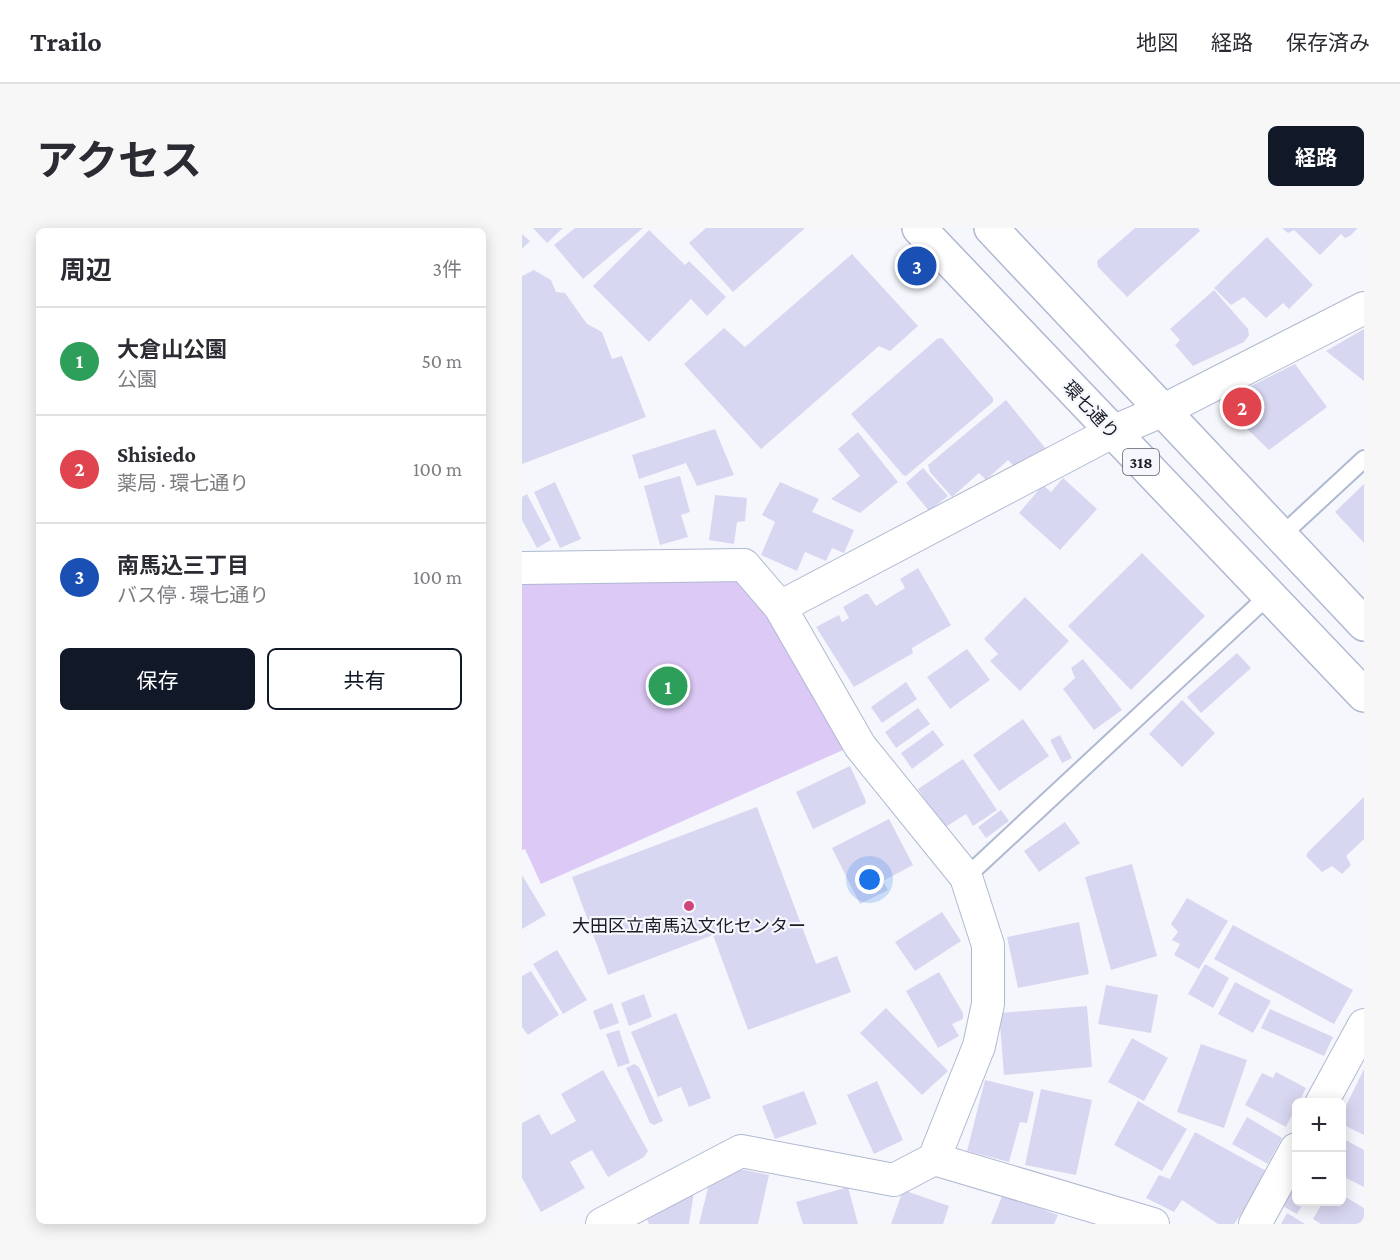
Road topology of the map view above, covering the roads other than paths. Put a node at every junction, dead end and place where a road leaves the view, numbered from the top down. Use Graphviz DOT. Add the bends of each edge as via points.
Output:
graph roads {
  1 [pos="919,228"];
  2 [pos="991,228"];
  3 [pos="1364,308"];
  4 [pos="1164,410"];
  5 [pos="1112,432"];
  6 [pos="1364,459"];
  7 [pos="1281,536"];
  8 [pos="527,562"];
  9 [pos="1269,595"];
  10 [pos="780,607"];
  11 [pos="1364,624"];
  12 [pos="1364,695"];
  13 [pos="966,877"];
  14 [pos="1364,1025"];
  15 [pos="1324,1098"];
  16 [pos="1294,1152"];
  17 [pos="933,1159"];
  18 [pos="1080,1214"];
  19 [pos="602,1224"];
  20 [pos="1153,1224"];
  21 [pos="1255,1224"];
  1 -- 5 [label="main road, 環七通り / 318"];
  2 -- 4 [label="main road"];
  3 -- 4 [label="street"];
  4 -- 5 [label="street"];
  4 -- 7 [label="main road"];
  5 -- 9 [label="main road, 環七通り / 318"];
  5 -- 10 [label="street"];
  6 -- 7 [label="lane"];
  7 -- 11 [label="main road"];
  8 -- 10 [label="street" via="744,565"];
  9 -- 12 [label="main road, 環七通り / 318"];
  9 -- 13 [label="lane"];
  10 -- 13 [label="street" via="860,746"];
  13 -- 17 [label="street" via="988,945 988,1004 979,1046"];
  14 -- 15 [label="street"];
  16 -- 21 [label="street"];
  17 -- 18 [label="street"];
  17 -- 19 [label="street" via="894,1180 741,1151"];
  18 -- 20 [label="street"];
}
